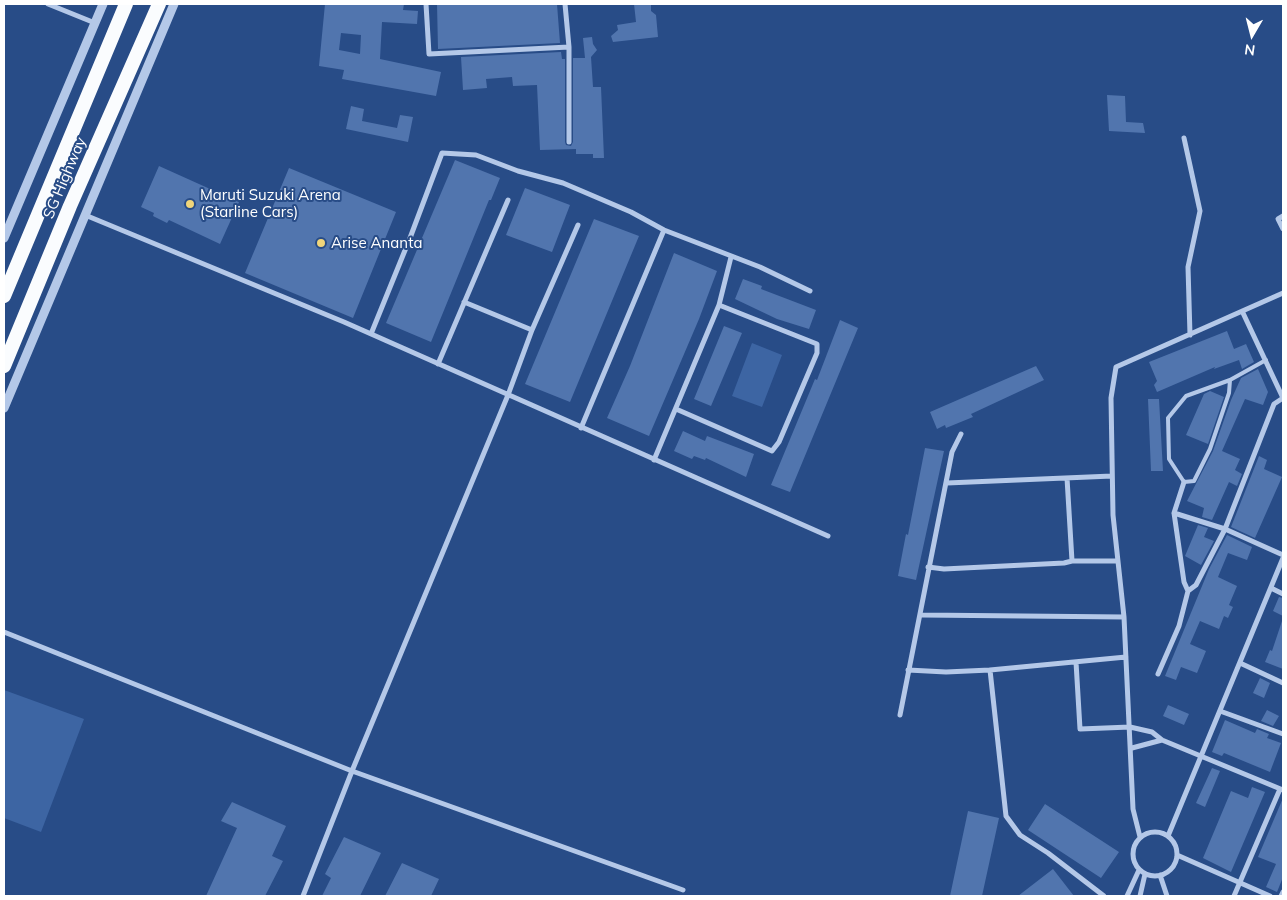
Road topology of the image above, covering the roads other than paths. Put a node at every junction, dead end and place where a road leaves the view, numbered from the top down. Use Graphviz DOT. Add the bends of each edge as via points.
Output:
graph roads {
  1 [pos="48,4"];
  2 [pos="103,4"];
  3 [pos="126,4"];
  4 [pos="159,4"];
  5 [pos="174,4"];
  6 [pos="426,4"];
  7 [pos="565,4"];
  8 [pos="95,23"];
  9 [pos="569,47"];
  10 [pos="1184,138"];
  11 [pos="569,142"];
  12 [pos="508,200"];
  13 [pos="85,215"];
  14 [pos="1283,216"];
  15 [pos="578,224"];
  16 [pos="1283,229"];
  17 [pos="664,230"];
  18 [pos="4,238"];
  19 [pos="731,257"];
  20 [pos="810,291"];
  21 [pos="1283,293"];
  22 [pos="4,296"];
  23 [pos="464,302"];
  24 [pos="719,305"];
  25 [pos="1243,313"];
  26 [pos="532,330"];
  27 [pos="371,334"];
  28 [pos="1190,336"];
  29 [pos="1266,360"];
  30 [pos="438,364"];
  31 [pos="4,366"];
  32 [pos="1230,380"];
  33 [pos="508,395"];
  34 [pos="4,408"];
  35 [pos="676,409"];
  36 [pos="581,428"];
  37 [pos="961,434"];
  38 [pos="654,460"];
  39 [pos="1112,476"];
  40 [pos="1067,478"];
  41 [pos="1184,482"];
  42 [pos="947,483"];
  43 [pos="1174,513"];
  44 [pos="1225,529"];
  45 [pos="828,536"];
  46 [pos="1283,556"];
  47 [pos="1072,561"];
  48 [pos="1118,561"];
  49 [pos="928,567"];
  50 [pos="1271,588"];
  51 [pos="1188,591"];
  52 [pos="1283,594"];
  53 [pos="922,615"];
  54 [pos="1124,617"];
  55 [pos="4,632"];
  56 [pos="1126,656"];
  57 [pos="1076,662"];
  58 [pos="1240,663"];
  59 [pos="908,670"];
  60 [pos="990,670"];
  61 [pos="1158,674"];
  62 [pos="1283,683"];
  63 [pos="1220,711"];
  64 [pos="900,716"];
  65 [pos="1130,727"];
  66 [pos="1283,734"];
  67 [pos="1162,740"];
  68 [pos="1132,748"];
  69 [pos="1201,755"];
  70 [pos="352,770"];
  71 [pos="1282,790"];
  72 [pos="1168,836"];
  73 [pos="1140,837"];
  74 [pos="1177,855"];
  75 [pos="1139,870"];
  76 [pos="1145,874"];
  77 [pos="1160,875"];
  78 [pos="1241,883"];
  79 [pos="682,890"];
  80 [pos="1283,892"];
  81 [pos="302,896"];
  82 [pos="1104,896"];
  83 [pos="1127,896"];
  84 [pos="1140,896"];
  85 [pos="1167,896"];
  86 [pos="1234,896"];
  87 [pos="1270,896"];
  88 [pos="1281,896"];
  1 -- 8 [label="street"];
  2 -- 8 [label="street"];
  3 -- 22 [label="highway, SG Highway"];
  4 -- 31 [label="highway, SG Highway"];
  5 -- 13 [label="street"];
  6 -- 9 [label="street" via="429,54"];
  7 -- 9 [label="street"];
  8 -- 18 [label="street"];
  9 -- 11 [label="street"];
  10 -- 28 [label="street" via="1200,211 1188,267"];
  12 -- 23 [label="street"];
  13 -- 27 [label="street"];
  13 -- 34 [label="street"];
  14 -- 16 [label="street" via="1278,219"];
  15 -- 26 [label="street"];
  17 -- 19 [label="street"];
  17 -- 27 [label="street" via="563,183 518,172 476,155 442,153"];
  17 -- 36 [label="street"];
  19 -- 20 [label="street"];
  19 -- 24 [label="street"];
  21 -- 25 [label="street"];
  23 -- 26 [label="street"];
  23 -- 30 [label="street"];
  24 -- 35 [label="street"];
  24 -- 35 [label="street" via="817,344 817,353 779,442 772,451"];
  25 -- 28 [label="street"];
  25 -- 29 [label="street"];
  26 -- 33 [label="street"];
  27 -- 30 [label="street"];
  28 -- 39 [label="street" via="1116,367 1111,398"];
  29 -- 32 [label="lane"];
  29 -- 44 [label="street" via="1283,398 1274,404"];
  30 -- 33 [label="street"];
  32 -- 41 [label="lane" via="1229,393 1210,449 1194,481"];
  32 -- 41 [label="lane" via="1186,396 1168,418 1169,458"];
  33 -- 36 [label="street"];
  33 -- 70 [label="street"];
  35 -- 38 [label="street"];
  36 -- 38 [label="street"];
  37 -- 42 [label="street" via="952,452"];
  38 -- 45 [label="street"];
  39 -- 40 [label="street"];
  39 -- 48 [label="street"];
  40 -- 42 [label="street"];
  40 -- 47 [label="street"];
  41 -- 43 [label="street"];
  42 -- 49 [label="street"];
  43 -- 44 [label="street"];
  43 -- 51 [label="street"];
  44 -- 46 [label="street"];
  44 -- 51 [label="street" via="1196,585"];
  46 -- 50 [label="street"];
  47 -- 48 [label="street"];
  47 -- 49 [label="street" via="944,569"];
  48 -- 54 [label="street"];
  49 -- 53 [label="street"];
  50 -- 52 [label="street"];
  50 -- 58 [label="street"];
  51 -- 61 [label="street" via="1179,626"];
  53 -- 54 [label="street"];
  53 -- 59 [label="street" via="917,622"];
  54 -- 56 [label="street"];
  55 -- 70 [label="street"];
  56 -- 57 [label="street"];
  56 -- 65 [label="street"];
  57 -- 60 [label="street"];
  57 -- 65 [label="street" via="1080,729"];
  58 -- 62 [label="street"];
  58 -- 63 [label="street"];
  59 -- 60 [label="street"];
  59 -- 64 [label="street"];
  60 -- 82 [label="street" via="1006,816 1020,835 1048,852"];
  63 -- 66 [label="street"];
  63 -- 69 [label="street"];
  65 -- 67 [label="street" via="1152,732"];
  65 -- 68 [label="street"];
  67 -- 68 [label="street"];
  67 -- 69 [label="street"];
  68 -- 73 [label="street" via="1133,809"];
  69 -- 71 [label="street"];
  69 -- 72 [label="street"];
  70 -- 79 [label="street"];
  70 -- 81 [label="street"];
  71 -- 78 [label="street"];
  72 -- 73 [label="street" via="1154,831"];
  72 -- 74 [label="street"];
  73 -- 75 [label="street" via="1132,849 1132,857"];
  74 -- 77 [label="street" via="1172,868"];
  74 -- 78 [label="street"];
  75 -- 76 [label="street"];
  75 -- 83 [label="street"];
  76 -- 77 [label="street"];
  76 -- 84 [label="street"];
  77 -- 85 [label="street"];
  78 -- 86 [label="street"];
  78 -- 87 [label="street"];
  80 -- 88 [label="street"];
}
